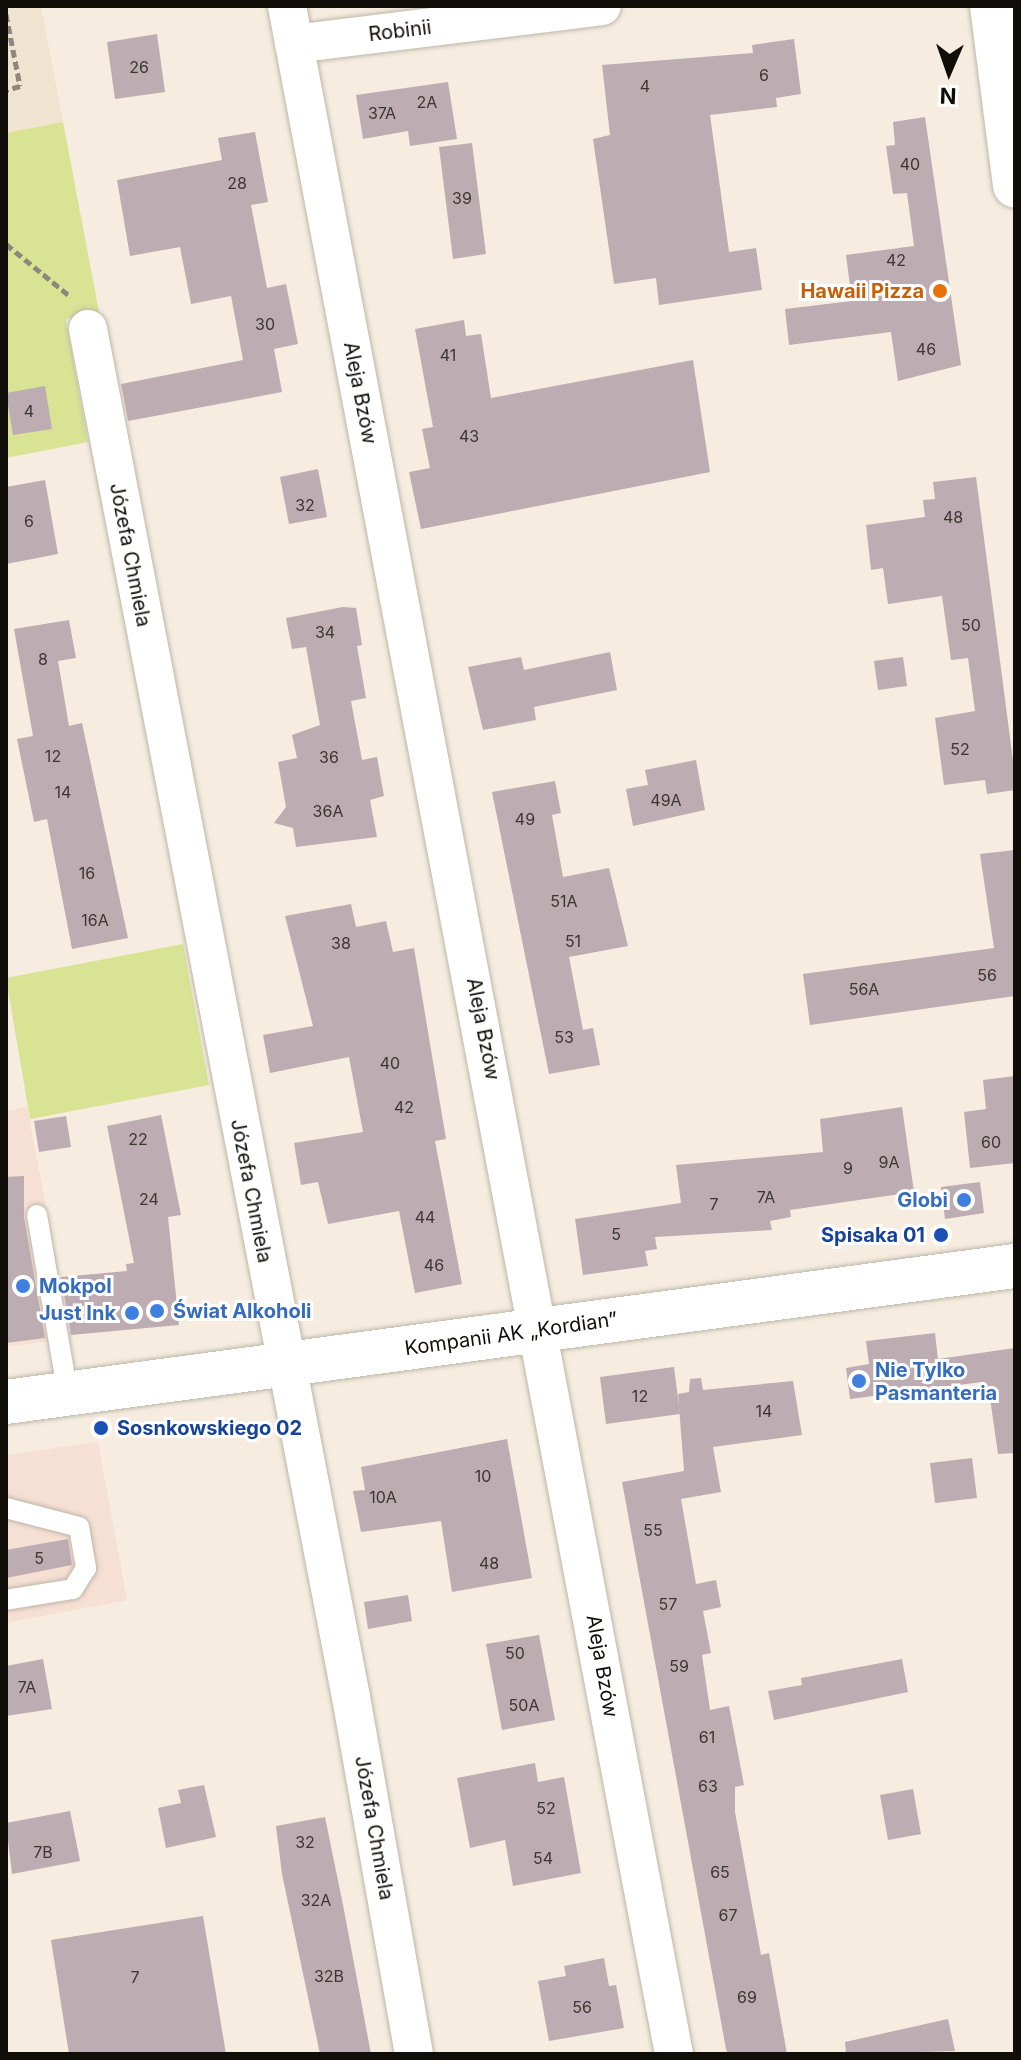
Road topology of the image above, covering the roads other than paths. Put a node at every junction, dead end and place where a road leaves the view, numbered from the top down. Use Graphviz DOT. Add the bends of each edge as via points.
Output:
graph roads {
  1 [pos="287,6"];
  2 [pos="602,6"];
  3 [pos="992,6"];
  4 [pos="294,44"];
  5 [pos="1015,186"];
  6 [pos="88,329"];
  7 [pos="37,1215"];
  8 [pos="1015,1266"];
  9 [pos="540,1331"];
  10 [pos="284,1365"];
  11 [pos="68,1394"];
  12 [pos="6,1402"];
  13 [pos="6,1508"];
  14 [pos="6,1600"];
  15 [pos="414,2054"];
  16 [pos="674,2054"];
  1 -- 4 [label="street, Aleja Bzów"];
  2 -- 4 [label="street, Robinii"];
  3 -- 5 [label="street"];
  4 -- 9 [label="street, Aleja Bzów"];
  6 -- 10 [label="street, Józefa Chmiela"];
  7 -- 11 [label="lane"];
  8 -- 9 [label="street, Kompanii AK „Kordian”"];
  9 -- 10 [label="street, Kompanii AK „Kordian”"];
  9 -- 16 [label="street, Aleja Bzów"];
  10 -- 11 [label="street, Kompanii AK „Kordian”"];
  10 -- 15 [label="street, Józefa Chmiela"];
  11 -- 12 [label="street, Kompanii AK „Kordian”"];
  13 -- 14 [label="lane" via="79,1527 86,1568 73,1589"];
}
